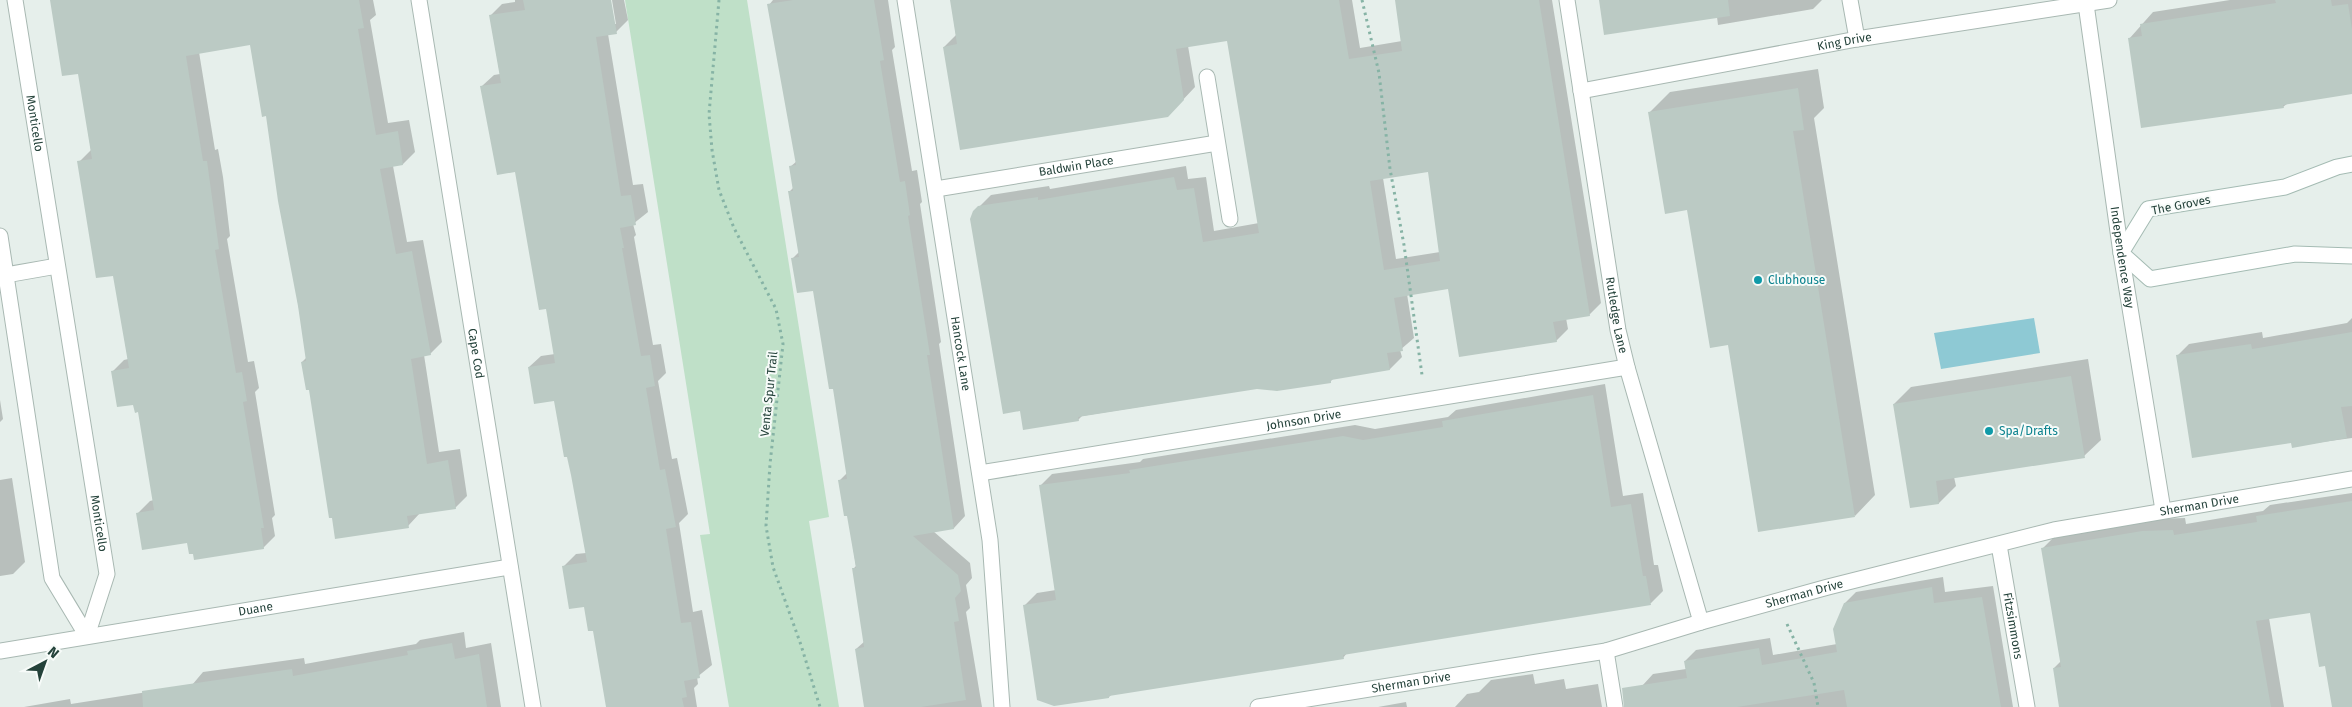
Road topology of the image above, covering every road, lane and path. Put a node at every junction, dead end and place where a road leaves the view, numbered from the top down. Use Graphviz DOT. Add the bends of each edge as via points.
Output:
graph roads {
  1 [pos="15,0"];
  2 [pos="419,0"];
  3 [pos="719,0"];
  4 [pos="906,0"];
  5 [pos="1362,0"];
  6 [pos="1567,0"];
  7 [pos="1850,0"];
  8 [pos="2109,0"];
  9 [pos="2086,4"];
  10 [pos="1857,39"];
  11 [pos="1206,77"];
  12 [pos="1581,91"];
  13 [pos="1217,143"];
  14 [pos="2352,164"];
  15 [pos="936,189"];
  16 [pos="1230,219"];
  17 [pos="0,236"];
  18 [pos="2121,253"];
  19 [pos="2352,256"];
  20 [pos="57,266"];
  21 [pos="3,275"];
  22 [pos="1627,367"];
  23 [pos="1426,400"];
  24 [pos="980,473"];
  25 [pos="2352,479"];
  26 [pos="2163,510"];
  27 [pos="1999,545"];
  28 [pos="510,567"];
  29 [pos="1778,601"];
  30 [pos="1700,622"];
  31 [pos="87,636"];
  32 [pos="0,651"];
  33 [pos="1606,651"];
  34 [pos="1267,706"];
  35 [pos="533,707"];
  36 [pos="820,707"];
  37 [pos="1002,707"];
  38 [pos="1616,707"];
  39 [pos="1818,707"];
  40 [pos="2027,707"];
  1 -- 20 [label="street, Monticello"];
  2 -- 28 [label="street, Cape Cod"];
  3 -- 36 [label="path, Venta Spur Trail" via="709,114 712,150 719,190 734,228 776,309 783,344 766,526 773,567"];
  4 -- 15 [label="street, Hancock Lane"];
  5 -- 23 [label="path" via="1378,73"];
  6 -- 12 [label="street, Rutledge Lane"];
  7 -- 10 [label="street"];
  8 -- 9 [label="street, King Drive"];
  9 -- 10 [label="street, King Drive"];
  9 -- 18 [label="street, Independence Way"];
  10 -- 12 [label="street, King Drive"];
  11 -- 13 [label="street"];
  12 -- 22 [label="street, Rutledge Lane" via="1618,330"];
  13 -- 15 [label="street, Baldwin Place"];
  13 -- 16 [label="street"];
  14 -- 18 [label="street, The Groves" via="2285,187 2148,209"];
  15 -- 24 [label="street, Hancock Lane"];
  17 -- 21 [label="street"];
  18 -- 19 [label="street" via="2150,279 2295,254"];
  18 -- 26 [label="street, Independence Way"];
  20 -- 21 [label="street"];
  20 -- 31 [label="street, Monticello" via="108,574"];
  21 -- 31 [label="street" via="52,578"];
  22 -- 23 [label="street, Johnson Drive"];
  22 -- 30 [label="street, Rutledge Lane"];
  23 -- 24 [label="street, Johnson Drive"];
  24 -- 37 [label="street, Hancock Lane" via="990,540"];
  25 -- 26 [label="street, Sherman Drive"];
  26 -- 27 [label="street, Sherman Drive" via="2054,530"];
  27 -- 29 [label="street, Sherman Drive"];
  27 -- 40 [label="street, Fitzsimmons"];
  28 -- 31 [label="street, Duane"];
  28 -- 35 [label="street, Cape Cod"];
  29 -- 30 [label="street, Sherman Drive"];
  29 -- 39 [label="path" via="1814,683"];
  30 -- 33 [label="street, Sherman Drive"];
  31 -- 32 [label="street, Duane"];
  33 -- 34 [label="street, Sherman Drive"];
  33 -- 38 [label="street"];
}
